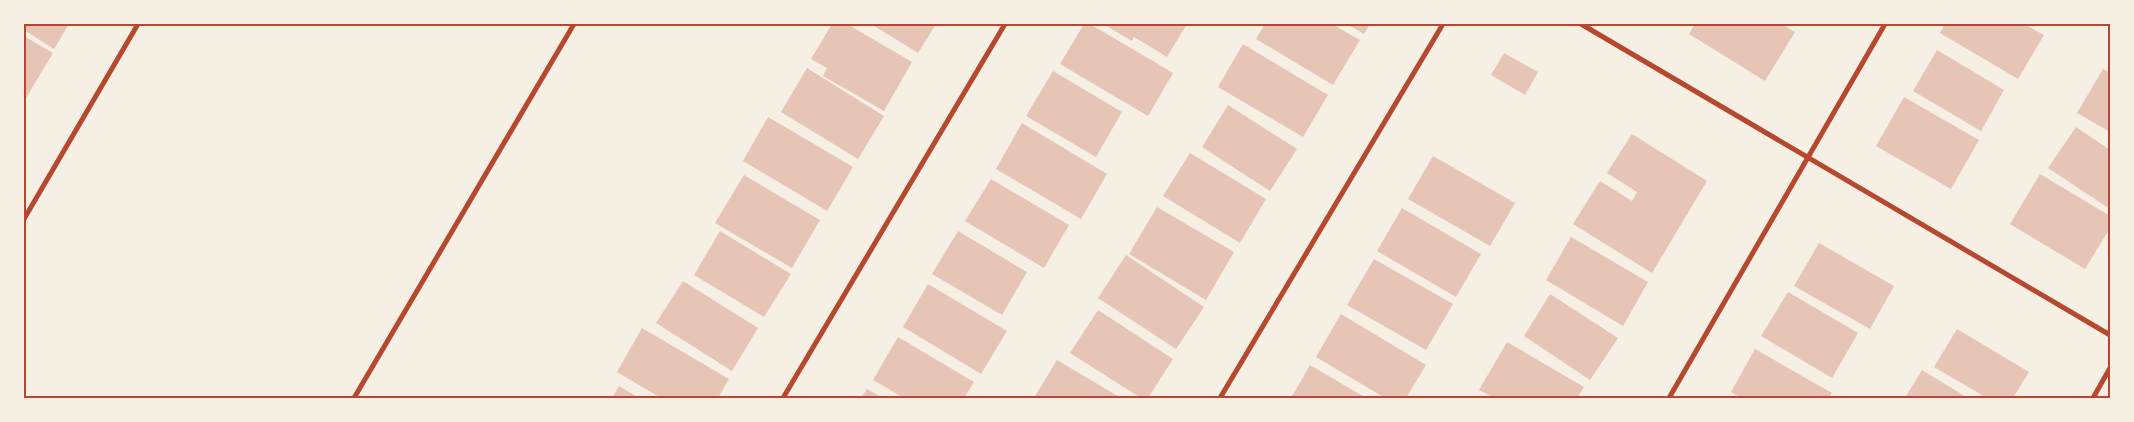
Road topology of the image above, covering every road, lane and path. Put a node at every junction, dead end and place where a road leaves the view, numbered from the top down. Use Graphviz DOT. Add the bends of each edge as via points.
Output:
graph roads {
  1 [pos="138,24"];
  2 [pos="574,24"];
  3 [pos="1005,24"];
  4 [pos="1443,24"];
  5 [pos="1581,24"];
  6 [pos="1886,24"];
  7 [pos="1809,159"];
  8 [pos="24,219"];
  9 [pos="2110,335"];
  10 [pos="2110,368"];
  11 [pos="354,398"];
  12 [pos="783,398"];
  13 [pos="1220,398"];
  14 [pos="1668,398"];
  15 [pos="2094,398"];
  1 -- 8 [label="street"];
  2 -- 11 [label="street"];
  3 -- 12 [label="street"];
  4 -- 13 [label="street"];
  5 -- 7 [label="street"];
  6 -- 7 [label="street"];
  7 -- 9 [label="street"];
  7 -- 14 [label="street"];
  10 -- 15 [label="street"];
}
